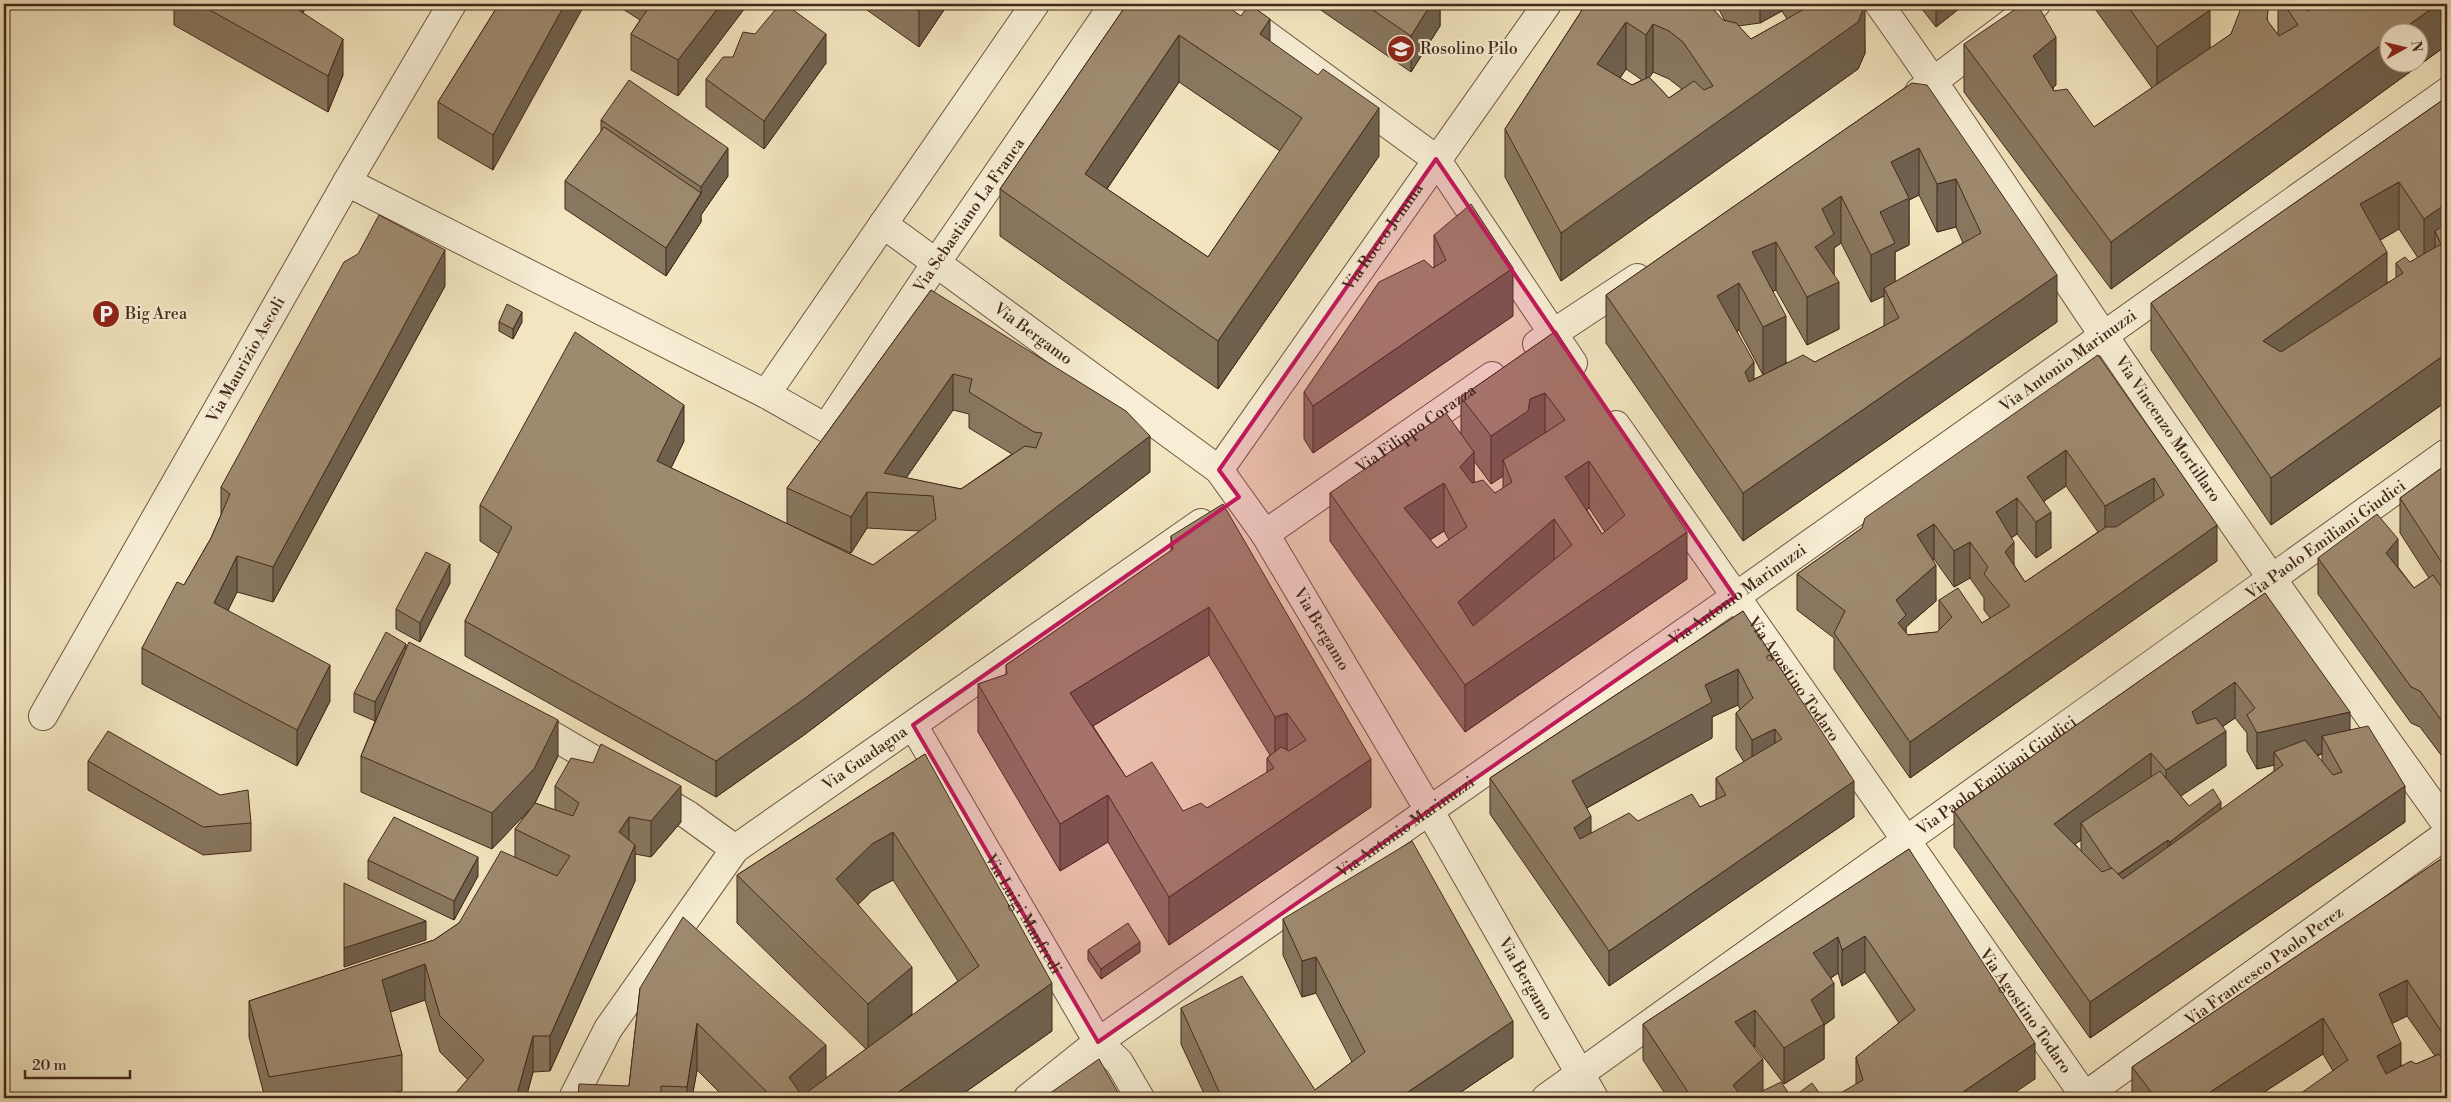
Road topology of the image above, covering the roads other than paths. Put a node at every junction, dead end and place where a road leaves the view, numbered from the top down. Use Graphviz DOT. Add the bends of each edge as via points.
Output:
graph roads {
  1 [pos="452,4"];
  2 [pos="1035,4"];
  3 [pos="1114,4"];
  4 [pos="1224,4"];
  5 [pos="1547,4"];
  6 [pos="1879,4"];
  7 [pos="2036,4"];
  8 [pos="1934,80"];
  9 [pos="2447,92"];
  10 [pos="1896,106"];
  11 [pos="1436,159"];
  12 [pos="348,182"];
  13 [pos="883,224"];
  14 [pos="936,263"];
  15 [pos="1659,263"];
  16 [pos="1553,333"];
  17 [pos="2103,334"];
  18 [pos="1586,381"];
  19 [pos="766,394"];
  20 [pos="1603,405"];
  21 [pos="2447,453"];
  22 [pos="1218,470"];
  23 [pos="1239,497"];
  24 [pos="1265,534"];
  25 [pos="2271,579"];
  26 [pos="1735,597"];
  27 [pos="502,706"];
  28 [pos="43,716"];
  29 [pos="913,725"];
  30 [pos="1429,810"];
  31 [pos="2447,825"];
  32 [pos="2447,834"];
  33 [pos="1906,839"];
  34 [pos="735,849"];
  35 [pos="1098,1042"];
  36 [pos="1580,1075"];
  37 [pos="574,1098"];
  38 [pos="1028,1098"];
  39 [pos="1140,1098"];
  40 [pos="1546,1098"];
  41 [pos="1594,1098"];
  42 [pos="2084,1098"];
  1 -- 12 [label="street, Via Maurizio Ascoli"];
  2 -- 13 [label="street"];
  3 -- 14 [label="street, Via Sebastiano La Franca"];
  4 -- 11 [label="street"];
  5 -- 11 [label="street, Via Rocco Jemma"];
  6 -- 8 [label="street, Via Vincenzo Mortillaro"];
  7 -- 8 [label="street"];
  8 -- 10 [label="street"];
  8 -- 17 [label="street, Via Vincenzo Mortillaro"];
  9 -- 17 [label="street, Via Antonio Marinuzzi"];
  11 -- 16 [label="street"];
  11 -- 22 [label="street, Via Rocco Jemma"];
  12 -- 19 [label="street"];
  12 -- 28 [label="street, Via Maurizio Ascoli"];
  13 -- 14 [label="street, Via Bergamo"];
  13 -- 19 [label="street"];
  14 -- 19 [label="street, Via Sebastiano La Franca" via="826,428"];
  14 -- 22 [label="street, Via Bergamo"];
  15 -- 16 [label="street, Via Filippo Corazza"];
  16 -- 18 [label="street"];
  16 -- 24 [label="street, Via Filippo Corazza"];
  17 -- 25 [label="street, Via Vincenzo Mortillaro"];
  17 -- 26 [label="street, Via Antonio Marinuzzi"];
  20 -- 26 [label="street, Via Agostino Todaro"];
  21 -- 25 [label="street, Via Paolo Emiliani Giudici"];
  22 -- 23 [label="street, Via Bergamo"];
  23 -- 24 [label="street, Via Bergamo"];
  23 -- 29 [label="street, Via Guadagna"];
  24 -- 30 [label="street, Via Bergamo"];
  25 -- 31 [label="street, Via Vincenzo Mortillaro"];
  25 -- 33 [label="street, Via Paolo Emiliani Giudici"];
  26 -- 30 [label="street, Via Antonio Marinuzzi"];
  26 -- 33 [label="street, Via Agostino Todaro"];
  27 -- 34 [label="street" via="688,815"];
  29 -- 34 [label="street, Via Guadagna"];
  29 -- 35 [label="street, Via Luigi Manfredi"];
  30 -- 35 [label="street, Via Antonio Marinuzzi"];
  30 -- 36 [label="street, Via Bergamo"];
  32 -- 42 [label="street, Via Francesco Paolo Perez"];
  33 -- 36 [label="street, Via Paolo Emiliani Giudici"];
  33 -- 42 [label="street, Via Agostino Todaro"];
  34 -- 37 [label="street, Via Guadagna" via="608,1029"];
  35 -- 38 [label="street, Via Antonio Marinuzzi"];
  35 -- 39 [label="street, Via Luigi Manfredi" via="1119,1062"];
  36 -- 40 [label="street, Via Paolo Emiliani Giudici"];
  36 -- 41 [label="street, Via Bergamo"];
}
